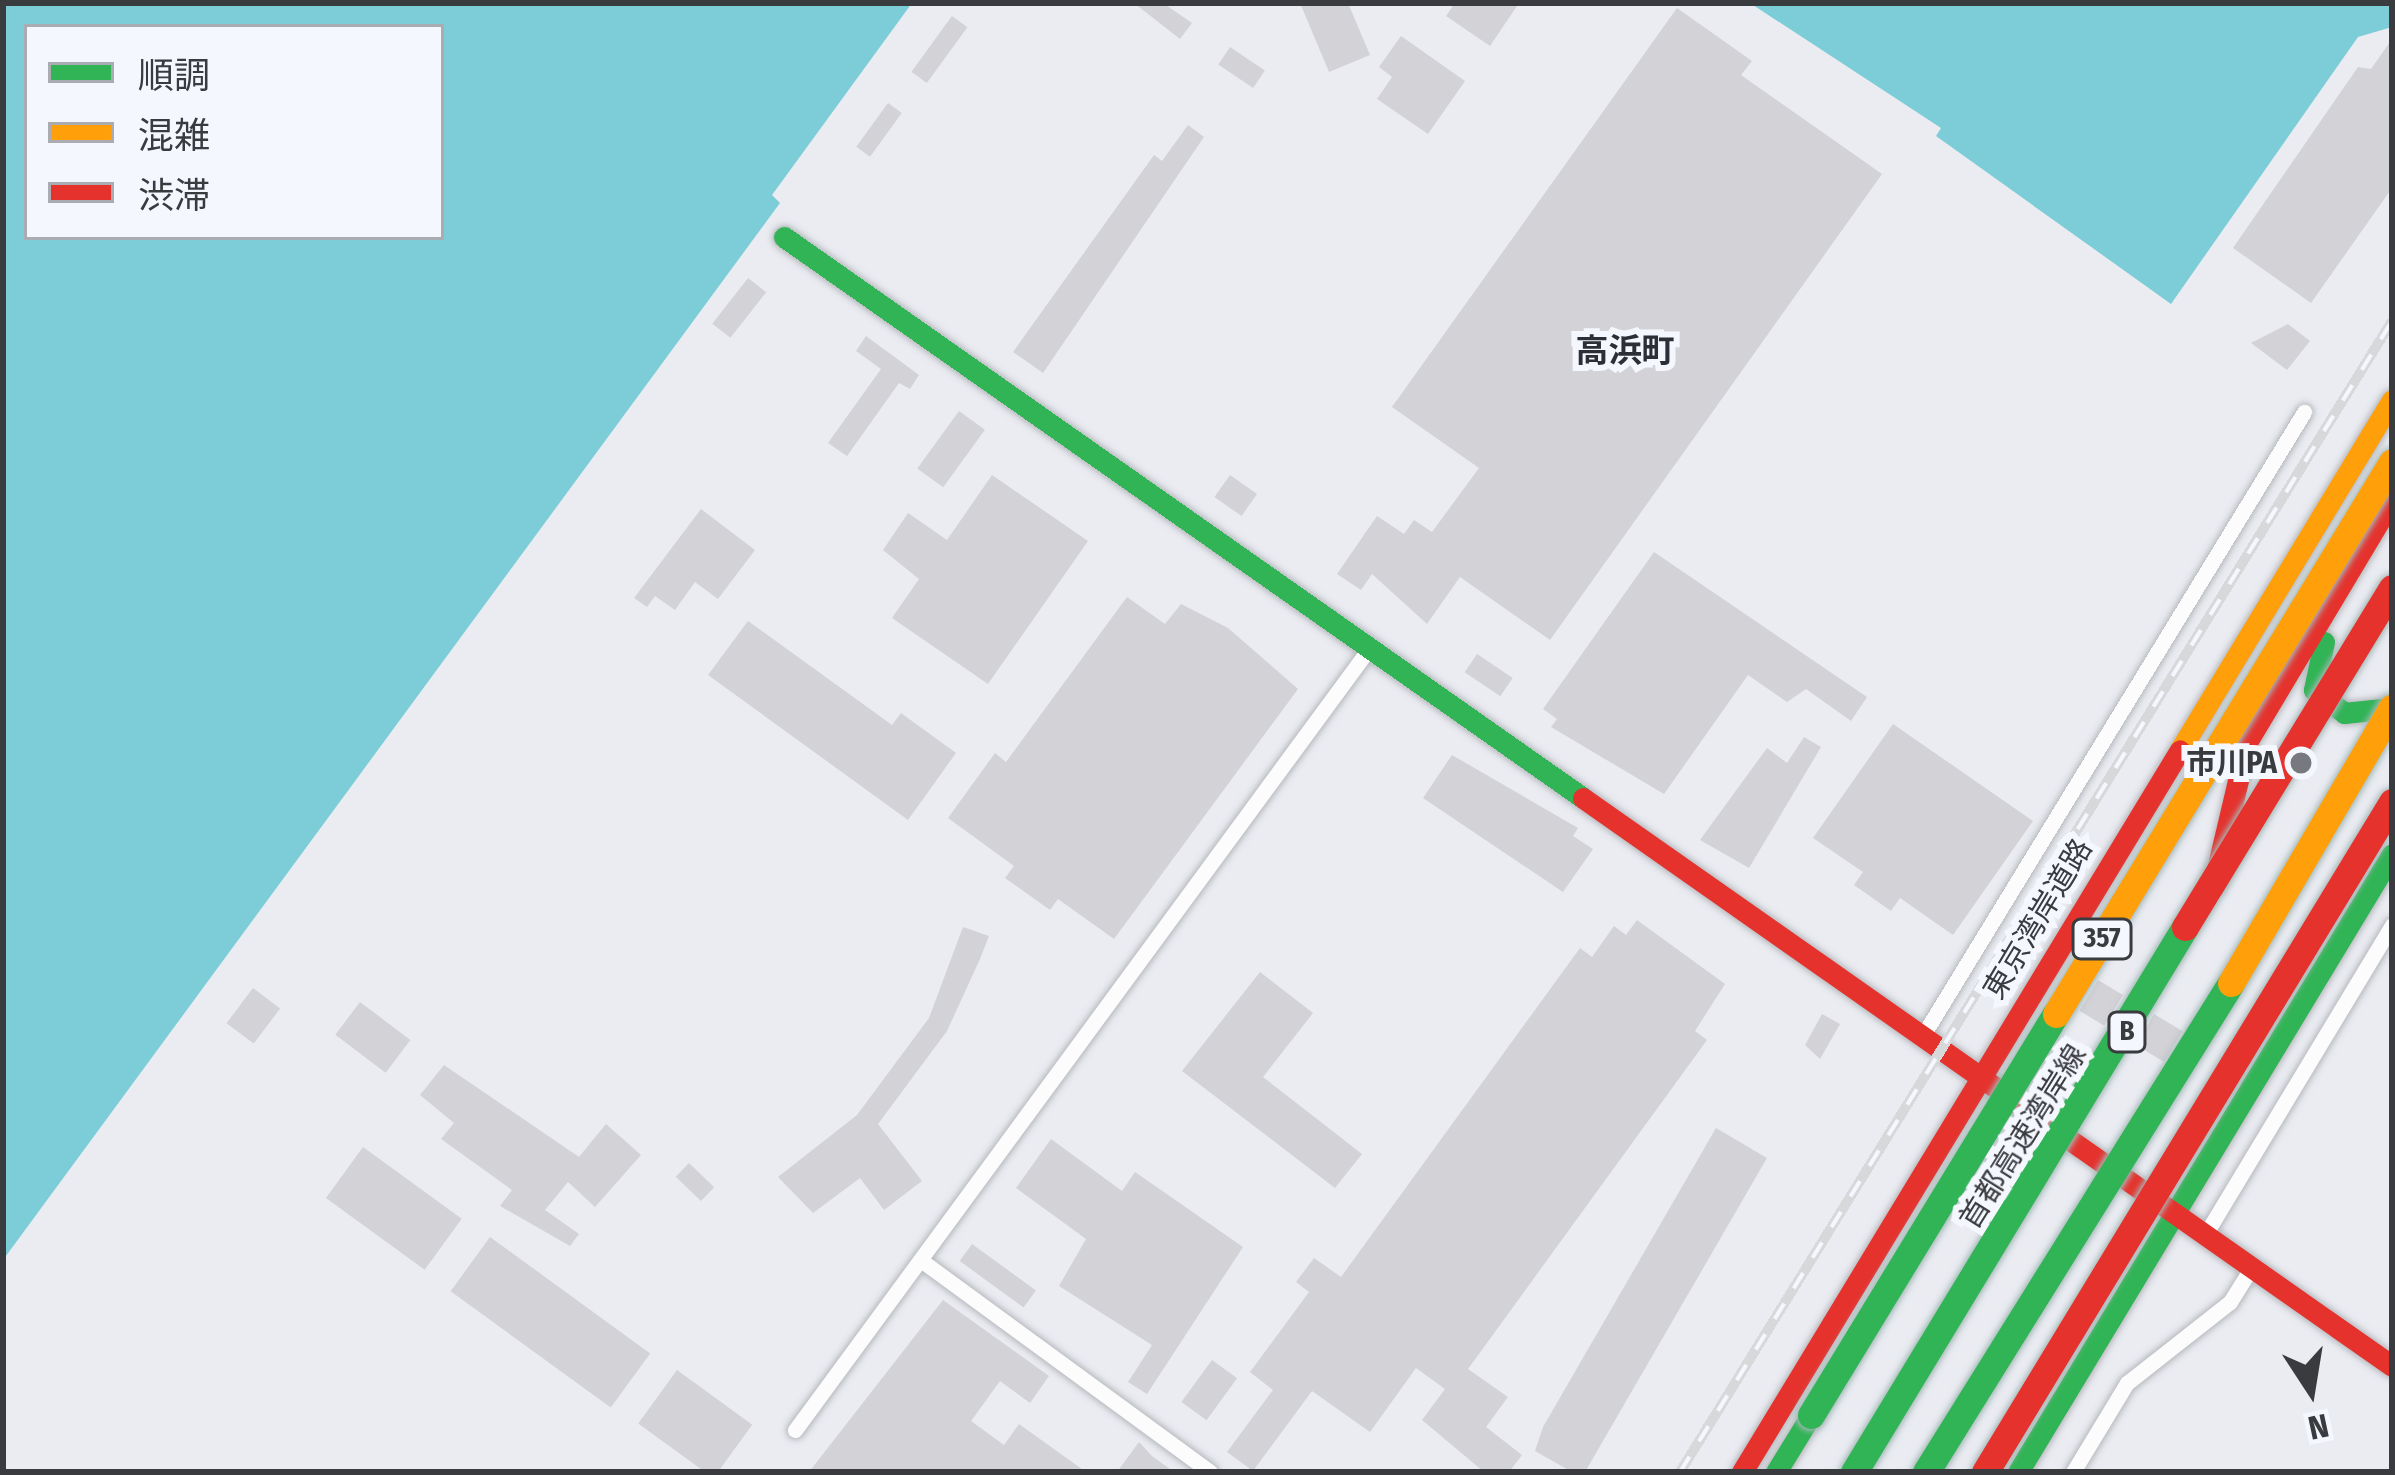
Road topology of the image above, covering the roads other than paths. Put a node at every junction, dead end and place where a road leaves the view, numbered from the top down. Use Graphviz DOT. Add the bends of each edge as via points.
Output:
graph roads {
  1 [pos="784,237"];
  2 [pos="2392,400"];
  3 [pos="2304,412"];
  4 [pos="2392,462"];
  5 [pos="2392,500"];
  6 [pos="2392,530"];
  7 [pos="2392,588"];
  8 [pos="1371,646"];
  9 [pos="2392,708"];
  10 [pos="2392,802"];
  11 [pos="2392,854"];
  12 [pos="2213,886"];
  13 [pos="2392,925"];
  14 [pos="1925,1032"];
  15 [pos="1983,1072"];
  16 [pos="2174,1211"];
  17 [pos="2205,1235"];
  18 [pos="922,1261"];
  19 [pos="2249,1270"];
  20 [pos="2392,1366"];
  21 [pos="795,1430"];
  22 [pos="1210,1472"];
  23 [pos="1742,1472"];
  24 [pos="1776,1472"];
  25 [pos="1854,1472"];
  26 [pos="1926,1472"];
  27 [pos="1984,1472"];
  28 [pos="2018,1472"];
  29 [pos="2073,1472"];
  1 -- 8 [label="main road"];
  2 -- 15 [label="main road, 東京湾岸道路 / 357"];
  3 -- 14 [label="street"];
  4 -- 24 [label="main road, 357, bridge"];
  5 -- 12 [label="main road, bridge" via="2247,742"];
  6 -- 9 [label="main road" via="2327,635 2314,690 2344,712"];
  7 -- 12 [label="main road, 首都高速湾岸線 / B, bridge"];
  8 -- 14 [label="main road"];
  8 -- 18 [label="street"];
  9 -- 26 [label="main road, B, bridge" via="2118,1175"];
  10 -- 27 [label="main road, bridge"];
  11 -- 16 [label="main road"];
  12 -- 25 [label="main road, 首都高速湾岸線 / B, bridge"];
  13 -- 17 [label="street"];
  14 -- 15 [label="main road"];
  15 -- 16 [label="main road"];
  15 -- 23 [label="main road, 東京湾岸道路 / 357"];
  16 -- 17 [label="main road"];
  16 -- 28 [label="main road"];
  17 -- 19 [label="main road"];
  18 -- 21 [label="street"];
  18 -- 22 [label="street"];
  19 -- 20 [label="main road"];
  19 -- 29 [label="street" via="2230,1302 2127,1383"];
}
